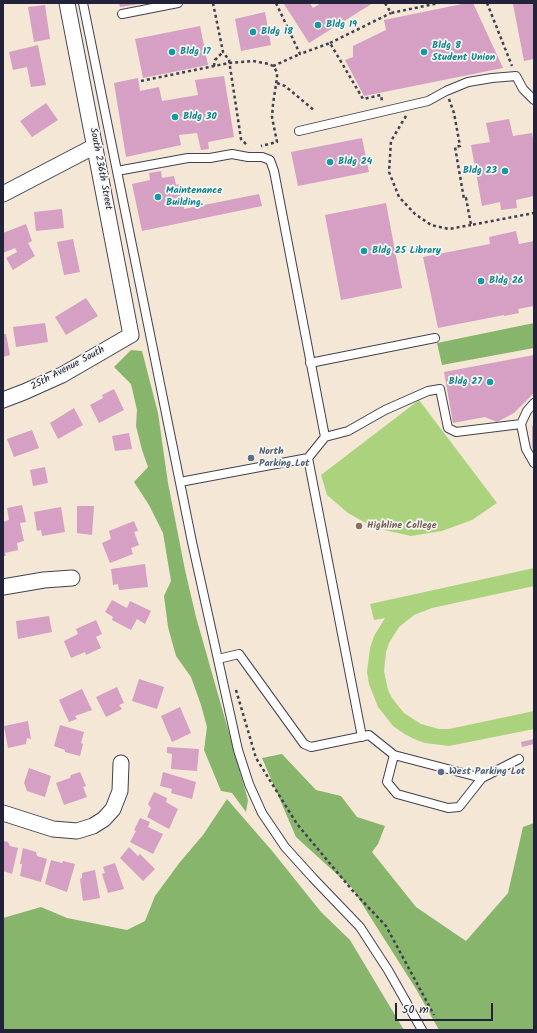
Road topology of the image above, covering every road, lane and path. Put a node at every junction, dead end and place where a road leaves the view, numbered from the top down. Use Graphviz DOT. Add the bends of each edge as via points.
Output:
graph roads {
  1 [pos="67,3"];
  2 [pos="83,3"];
  3 [pos="178,3"];
  4 [pos="213,3"];
  5 [pos="276,3"];
  6 [pos="385,3"];
  7 [pos="415,3"];
  8 [pos="439,3"];
  9 [pos="487,3"];
  10 [pos="416,8"];
  11 [pos="391,13"];
  12 [pos="122,14"];
  13 [pos="330,44"];
  14 [pos="223,52"];
  15 [pos="300,54"];
  16 [pos="229,63"];
  17 [pos="214,66"];
  18 [pos="273,66"];
  19 [pos="516,76"];
  20 [pos="141,81"];
  21 [pos="276,83"];
  22 [pos="446,92"];
  23 [pos="534,100"];
  24 [pos="424,102"];
  25 [pos="315,111"];
  26 [pos="385,112"];
  27 [pos="299,131"];
  28 [pos="95,146"];
  29 [pos="251,146"];
  30 [pos="256,147"];
  31 [pos="117,171"];
  32 [pos="3,194"];
  33 [pos="534,213"];
  34 [pos="471,225"];
  35 [pos="131,335"];
  36 [pos="434,338"];
  37 [pos="310,363"];
  38 [pos="3,400"];
  39 [pos="534,403"];
  40 [pos="521,424"];
  41 [pos="325,437"];
  42 [pos="308,458"];
  43 [pos="534,463"];
  44 [pos="180,482"];
  45 [pos="72,578"];
  46 [pos="3,587"];
  47 [pos="218,659"];
  48 [pos="234,686"];
  49 [pos="362,737"];
  50 [pos="394,755"];
  51 [pos="520,759"];
  52 [pos="121,763"];
  53 [pos="482,778"];
  54 [pos="3,812"];
  55 [pos="434,1014"];
  56 [pos="422,1030"];
  1 -- 28 [label="street, South 236th Street"];
  2 -- 31 [label="lane"];
  3 -- 12 [label="lane"];
  4 -- 14 [label="path"];
  5 -- 15 [label="path"];
  6 -- 11 [label="path"];
  7 -- 10 [label="path"];
  8 -- 10 [label="path"];
  9 -- 19 [label="path"];
  10 -- 11 [label="path"];
  11 -- 13 [label="path"];
  13 -- 15 [label="path"];
  13 -- 26 [label="path" via="363,99 381,95"];
  14 -- 16 [label="path"];
  14 -- 17 [label="path" via="215,60"];
  15 -- 18 [label="path"];
  16 -- 17 [label="path"];
  16 -- 18 [label="path" via="253,61"];
  16 -- 29 [label="path" via="241,139 246,145"];
  17 -- 20 [label="path"];
  18 -- 21 [label="path" via="277,72"];
  19 -- 22 [label="lane" via="468,82"];
  19 -- 23 [label="lane" via="523,89"];
  21 -- 25 [label="path" via="286,86"];
  21 -- 30 [label="path" via="272,117 277,142"];
  22 -- 24 [label="lane"];
  22 -- 34 [label="path" via="454,113 460,146 454,147"];
  24 -- 26 [label="lane"];
  24 -- 34 [label="path" via="405,116 390,141 389,172 399,197 431,225 449,229"];
  26 -- 27 [label="lane"];
  28 -- 32 [label="street"];
  28 -- 35 [label="street, South 236th Street"];
  31 -- 37 [label="lane" via="188,158 232,154 270,160"];
  31 -- 44 [label="lane"];
  33 -- 34 [label="path"];
  35 -- 38 [label="street, 25th Avenue South" via="62,375"];
  36 -- 37 [label="lane"];
  37 -- 41 [label="lane"];
  39 -- 40 [label="lane"];
  40 -- 41 [label="lane" via="456,432 448,428 440,389 428,391 385,410 348,431"];
  40 -- 43 [label="lane" via="526,449"];
  41 -- 42 [label="lane"];
  42 -- 44 [label="lane"];
  42 -- 49 [label="lane"];
  44 -- 47 [label="lane"];
  45 -- 46 [label="street"];
  47 -- 49 [label="lane" via="239,654 304,744 311,747"];
  47 -- 56 [label="lane" via="238,750 248,784 262,813 290,852 360,927"];
  48 -- 55 [label="path" via="256,758 297,824 386,926"];
  49 -- 50 [label="lane" via="369,735"];
  50 -- 53 [label="lane"];
  50 -- 53 [label="lane" via="387,782 398,794 448,808 459,807"];
  51 -- 53 [label="lane"];
  52 -- 54 [label="street" via="120,791 113,808 104,819 93,826 77,831 53,829"];
}
